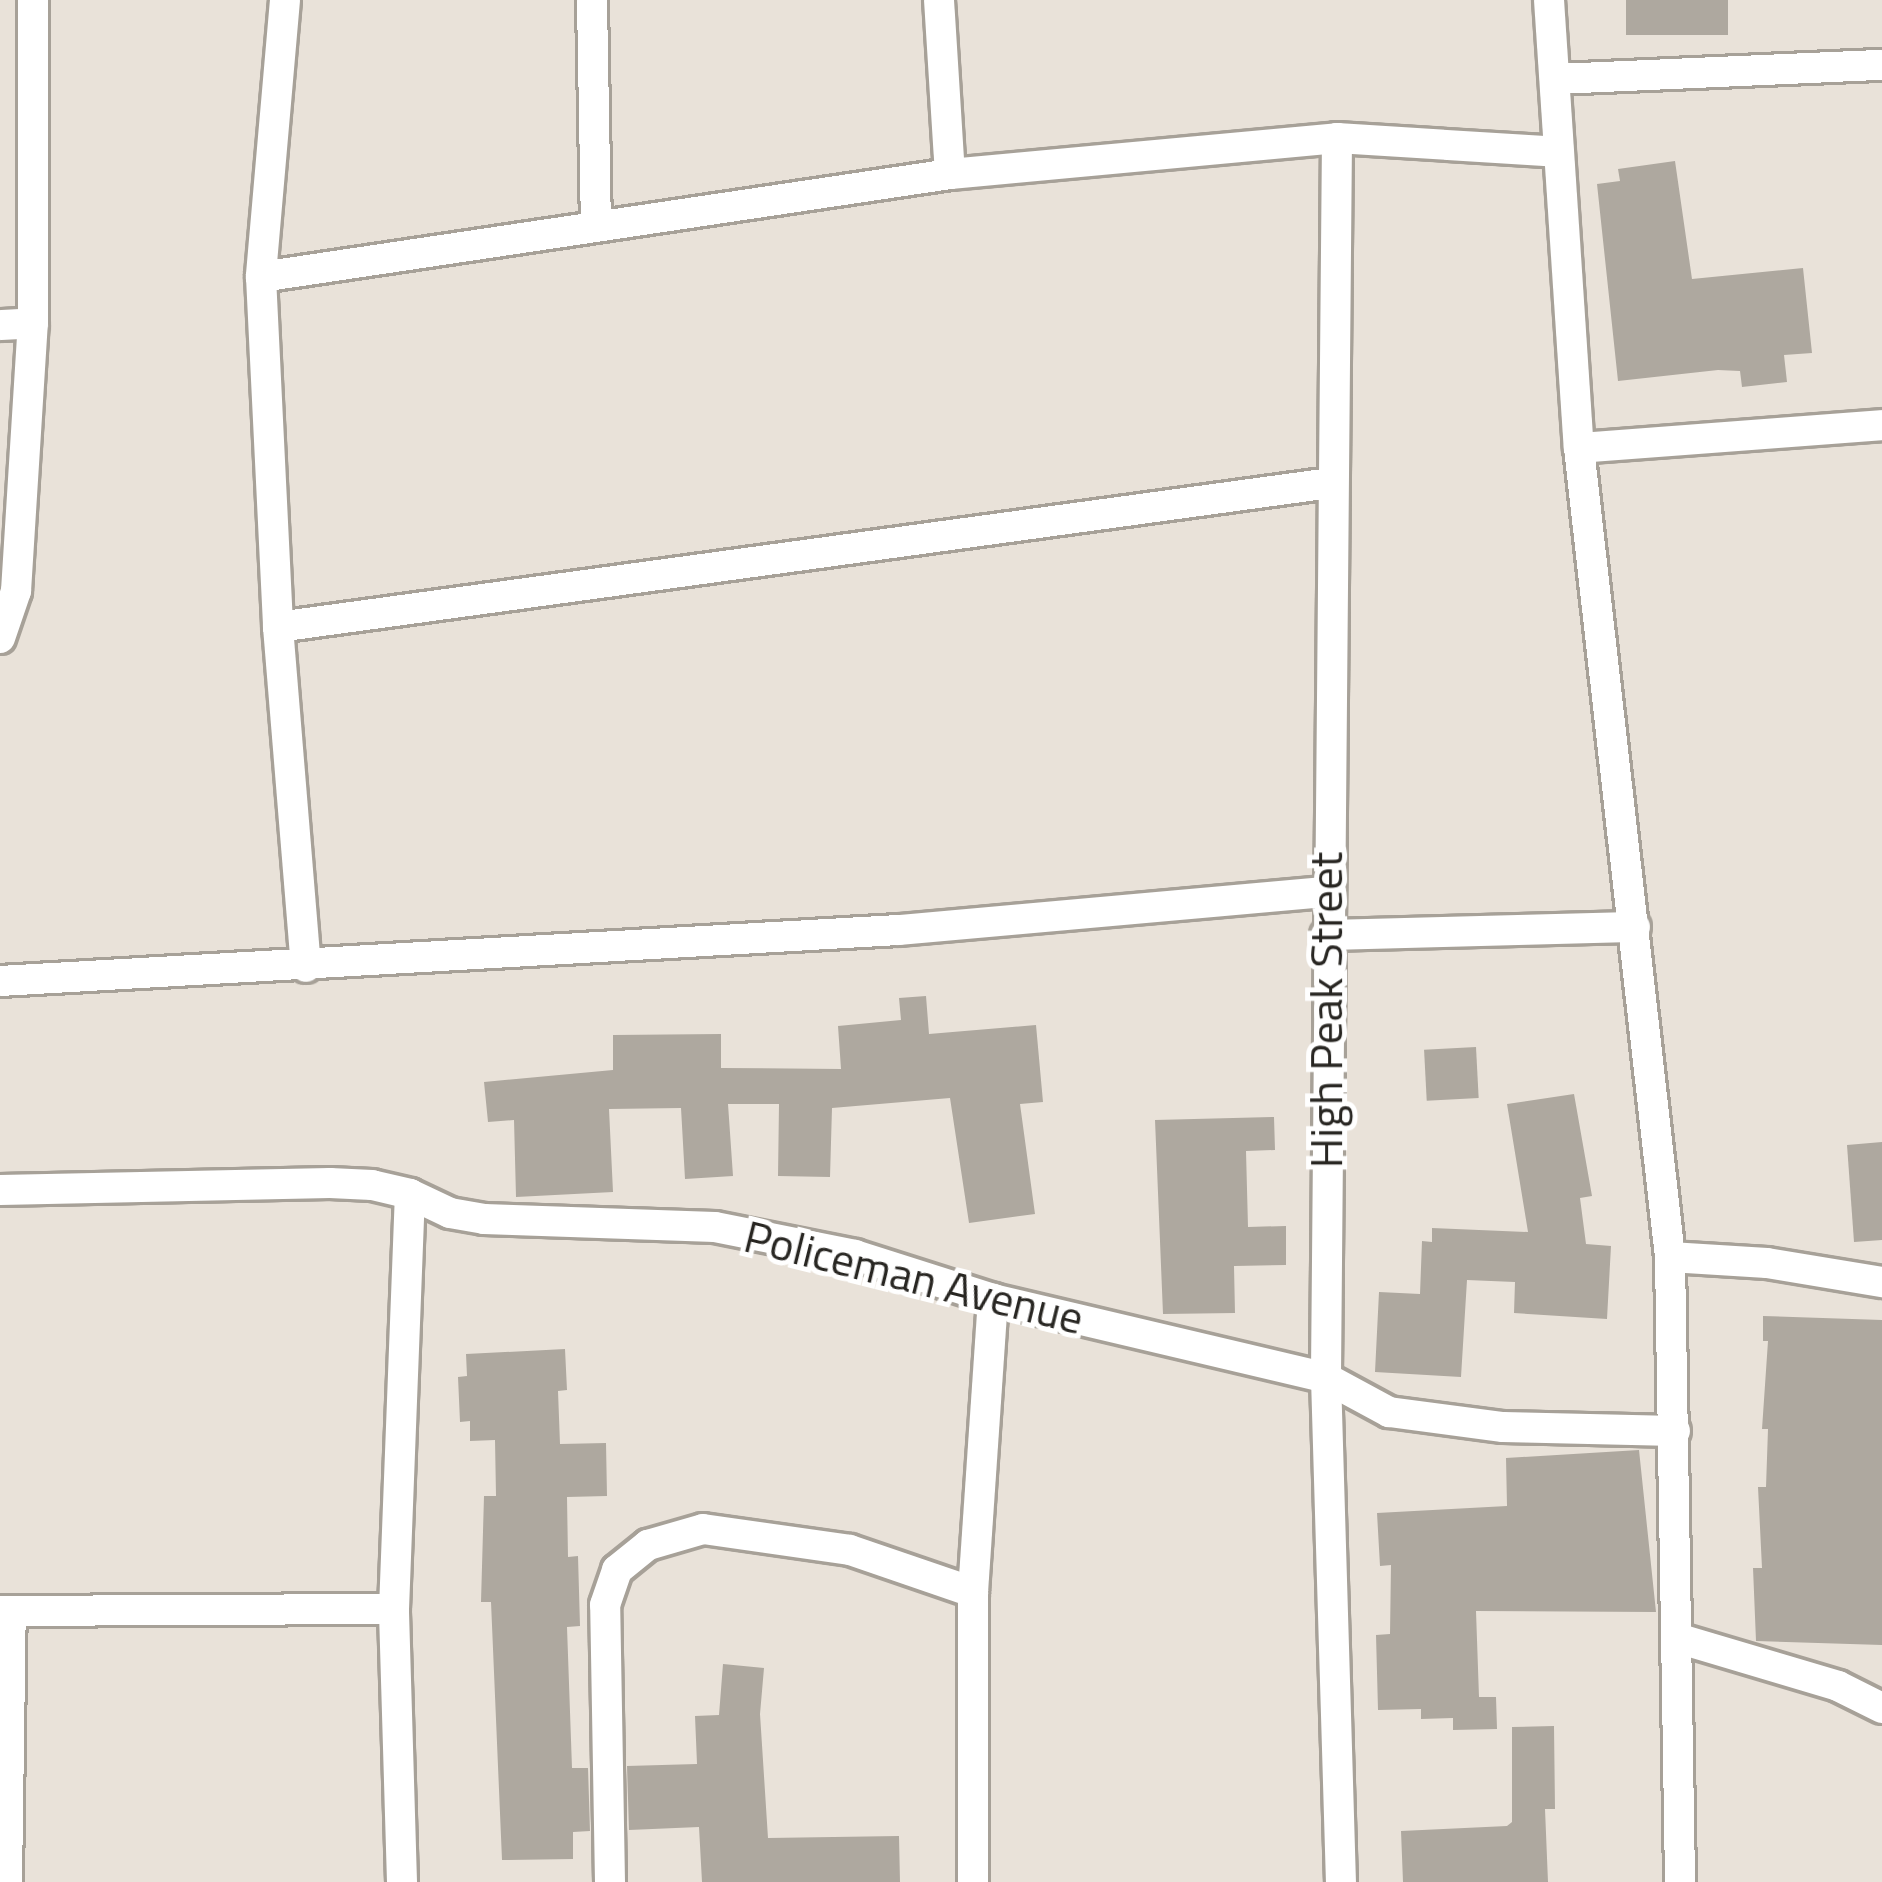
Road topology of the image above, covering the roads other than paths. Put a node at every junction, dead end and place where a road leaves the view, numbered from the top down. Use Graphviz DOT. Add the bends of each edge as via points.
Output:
graph roads {
  1 [pos="33,0"];
  2 [pos="285,0"];
  3 [pos="592,0"];
  4 [pos="939,0"];
  5 [pos="1549,0"];
  6 [pos="1882,65"];
  7 [pos="1557,79"];
  8 [pos="1337,138"];
  9 [pos="1557,152"];
  10 [pos="950,174"];
  11 [pos="596,225"];
  12 [pos="261,277"];
  13 [pos="33,323"];
  14 [pos="0,325"];
  15 [pos="1882,425"];
  16 [pos="1579,448"];
  17 [pos="1331,484"];
  18 [pos="278,627"];
  19 [pos="0,638"];
  20 [pos="1326,892"];
  21 [pos="1635,927"];
  22 [pos="1326,935"];
  23 [pos="306,968"];
  24 [pos="0,981"];
  25 [pos="0,1190"];
  26 [pos="410,1194"];
  27 [pos="1670,1257"];
  28 [pos="1882,1282"];
  29 [pos="993,1299"];
  30 [pos="1326,1378"];
  31 [pos="1675,1431"];
  32 [pos="973,1592"];
  33 [pos="394,1609"];
  34 [pos="6,1611"];
  35 [pos="1677,1638"];
  36 [pos="1882,1708"];
  37 [pos="8,1882"];
  38 [pos="402,1882"];
  39 [pos="610,1882"];
  40 [pos="973,1882"];
  41 [pos="1341,1882"];
  42 [pos="1680,1882"];
  1 -- 13 [label="street"];
  2 -- 12 [label="street"];
  3 -- 11 [label="street"];
  4 -- 10 [label="street"];
  5 -- 7 [label="street"];
  6 -- 7 [label="street"];
  7 -- 9 [label="street"];
  8 -- 9 [label="street"];
  8 -- 10 [label="street"];
  8 -- 17 [label="street, High Peak Street"];
  9 -- 16 [label="street"];
  10 -- 11 [label="street"];
  11 -- 12 [label="street"];
  12 -- 18 [label="street"];
  13 -- 14 [label="street"];
  13 -- 19 [label="street" via="16,591"];
  15 -- 16 [label="street"];
  16 -- 21 [label="street"];
  17 -- 18 [label="street"];
  17 -- 20 [label="street, High Peak Street"];
  18 -- 23 [label="street"];
  20 -- 22 [label="street, High Peak Street"];
  20 -- 23 [label="street" via="899,930"];
  21 -- 22 [label="street"];
  21 -- 27 [label="street"];
  22 -- 30 [label="street, High Peak Street"];
  23 -- 24 [label="street"];
  25 -- 26 [label="street, Policeman Avenue" via="330,1183"];
  26 -- 29 [label="street, Policeman Avenue" via="450,1214 484,1219 715,1227 855,1255"];
  26 -- 33 [label="street"];
  27 -- 28 [label="street"];
  27 -- 31 [label="street"];
  29 -- 30 [label="street, Policeman Avenue"];
  29 -- 32 [label="street"];
  30 -- 31 [label="street, Policeman Avenue" via="1389,1412 1503,1427"];
  30 -- 41 [label="street, High Peak Street"];
  31 -- 35 [label="street"];
  32 -- 39 [label="street" via="850,1550 703,1529 648,1546 617,1570 605,1605"];
  32 -- 40 [label="street"];
  33 -- 34 [label="street"];
  33 -- 38 [label="street"];
  34 -- 37 [label="street"];
  35 -- 36 [label="street" via="1838,1686"];
  35 -- 42 [label="street"];
}
